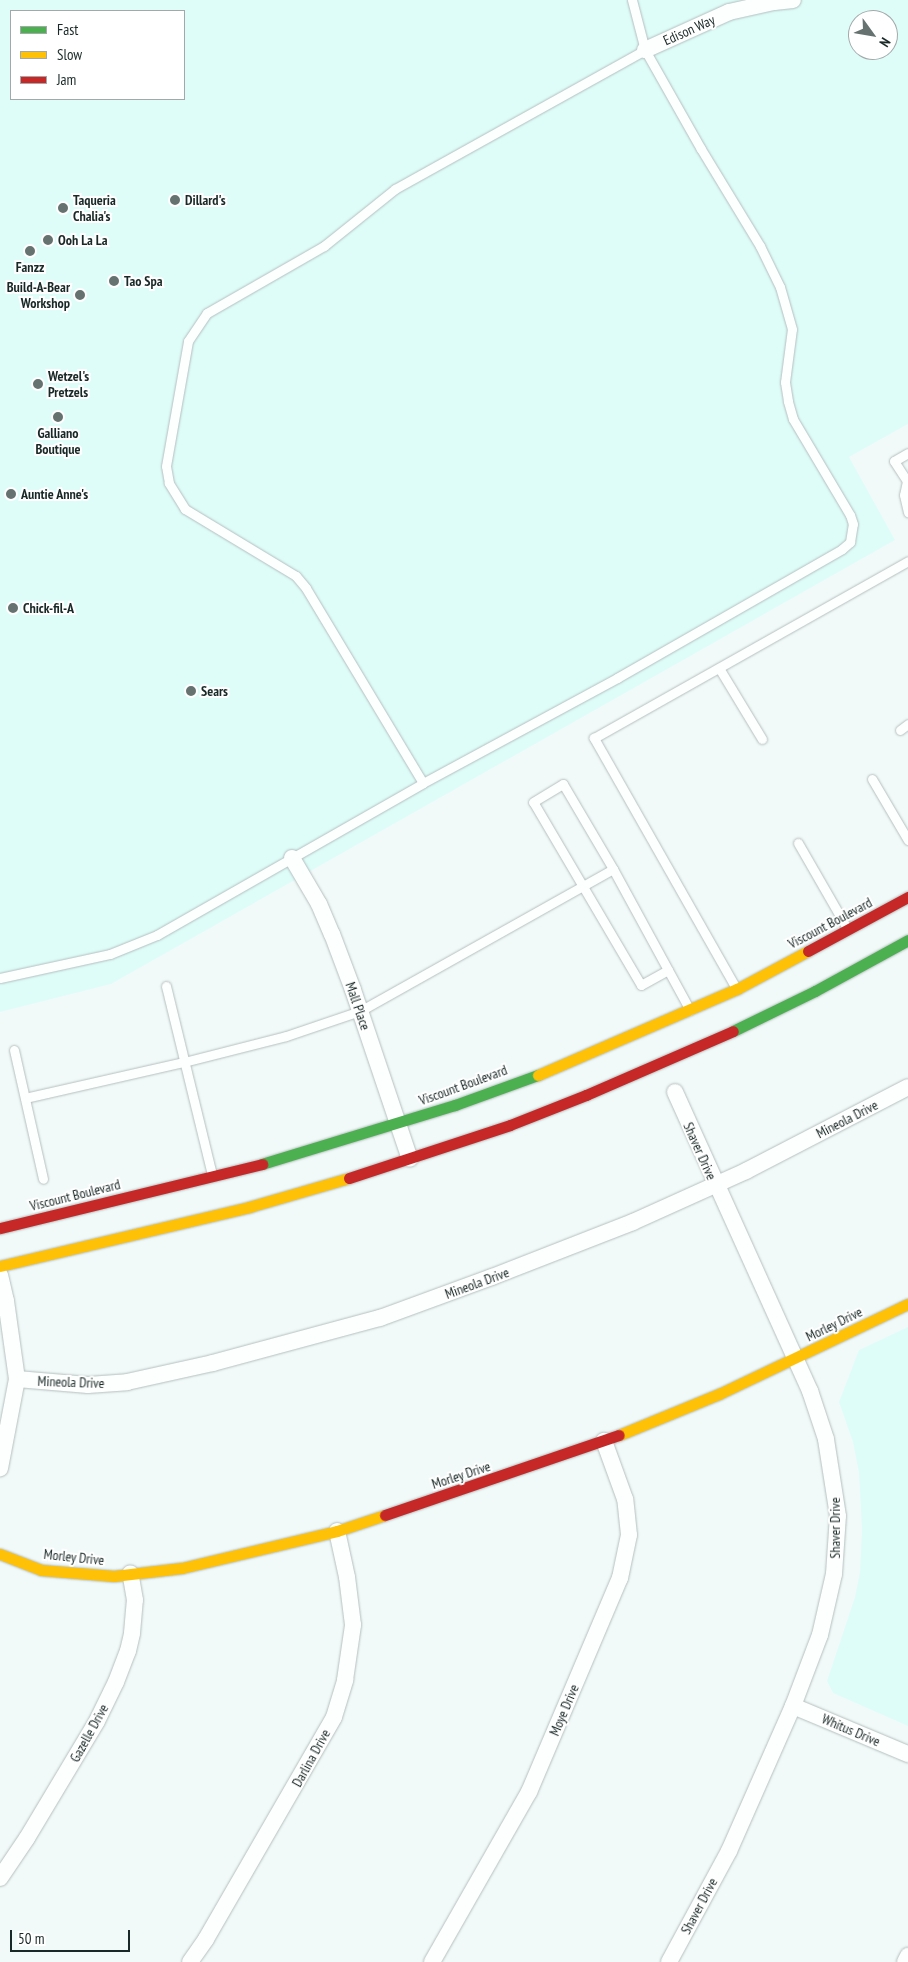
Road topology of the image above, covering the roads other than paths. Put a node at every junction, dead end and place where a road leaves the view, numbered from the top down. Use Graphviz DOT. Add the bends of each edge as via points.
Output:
graph roads {
  1 [pos="632,0"];
  2 [pos="793,0"];
  3 [pos="645,50"];
  4 [pos="908,453"];
  5 [pos="908,513"];
  6 [pos="907,563"];
  7 [pos="719,668"];
  8 [pos="762,740"];
  9 [pos="872,778"];
  10 [pos="422,783"];
  11 [pos="908,840"];
  12 [pos="798,843"];
  13 [pos="292,858"];
  14 [pos="613,868"];
  15 [pos="583,885"];
  16 [pos="908,897"];
  17 [pos="848,931"];
  18 [pos="908,940"];
  19 [pos="668,970"];
  20 [pos="0,978"];
  21 [pos="166,986"];
  22 [pos="736,989"];
  23 [pos="360,1011"];
  24 [pos="692,1014"];
  25 [pos="14,1050"];
  26 [pos="184,1062"];
  27 [pos="908,1087"];
  28 [pos="675,1092"];
  29 [pos="25,1098"];
  30 [pos="396,1123"];
  31 [pos="410,1159"];
  32 [pos="212,1177"];
  33 [pos="43,1179"];
  34 [pos="716,1186"];
  35 [pos="0,1228"];
  36 [pos="0,1266"];
  37 [pos="0,1275"];
  38 [pos="908,1304"];
  39 [pos="794,1359"];
  40 [pos="17,1379"];
  41 [pos="604,1442"];
  42 [pos="0,1468"];
  43 [pos="337,1531"];
  44 [pos="0,1554"];
  45 [pos="130,1573"];
  46 [pos="793,1706"];
  47 [pos="908,1754"];
  48 [pos="0,1878"];
  49 [pos="908,1956"];
  50 [pos="190,1962"];
  51 [pos="432,1962"];
  52 [pos="669,1962"];
  53 [pos="905,1962"];
  1 -- 3 [label="lane"];
  2 -- 3 [label="street, Edison Way" via="729,12"];
  3 -- 10 [label="lane" via="760,246 780,286 792,329 785,382 788,401 794,419 850,514 853,533 850,542 842,549 617,678"];
  3 -- 10 [label="lane" via="395,190 324,246 207,313 188,341 166,466 169,484 185,509 296,576"];
  4 -- 5 [label="lane" via="894,461 907,481 904,495"];
  6 -- 7 [label="lane"];
  7 -- 8 [label="lane"];
  7 -- 22 [label="lane" via="594,738"];
  9 -- 11 [label="lane"];
  10 -- 13 [label="lane"];
  12 -- 17 [label="lane"];
  13 -- 20 [label="lane" via="131,948"];
  13 -- 23 [label="street, Mall Place" via="319,904"];
  14 -- 15 [label="lane"];
  14 -- 15 [label="lane" via="563,784 533,802"];
  14 -- 19 [label="lane"];
  15 -- 19 [label="lane" via="641,985"];
  15 -- 23 [label="lane"];
  16 -- 17 [label="main road, Viscount Boulevard"];
  17 -- 22 [label="main road, Viscount Boulevard"];
  18 -- 31 [label="main road" via="815,991 704,1039 586,1096"];
  19 -- 24 [label="lane"];
  21 -- 26 [label="lane"];
  22 -- 24 [label="main road, Viscount Boulevard"];
  23 -- 26 [label="lane" via="286,1036"];
  23 -- 30 [label="street, Mall Place"];
  24 -- 30 [label="main road, Viscount Boulevard" via="567,1064"];
  25 -- 29 [label="lane"];
  26 -- 29 [label="lane"];
  26 -- 32 [label="lane"];
  27 -- 34 [label="street, Mineola Drive"];
  28 -- 34 [label="street, Shaver Drive"];
  29 -- 33 [label="lane"];
  30 -- 31 [label="street, Mall Place"];
  30 -- 32 [label="main road, Viscount Boulevard"];
  31 -- 36 [label="main road" via="249,1207"];
  32 -- 35 [label="main road, Viscount Boulevard"];
  34 -- 39 [label="street, Shaver Drive"];
  34 -- 40 [label="street, Mineola Drive" via="568,1248 380,1318 213,1363 127,1382 88,1385"];
  37 -- 40 [label="street"];
  38 -- 39 [label="main road, Morley Drive"];
  39 -- 41 [label="main road, Morley Drive"];
  39 -- 46 [label="street, Shaver Drive" via="810,1391 826,1439 838,1516 832,1590 820,1635"];
  40 -- 42 [label="street"];
  41 -- 43 [label="main road, Morley Drive"];
  41 -- 51 [label="street, Moye Drive" via="625,1499 628,1536 620,1578 529,1792"];
  43 -- 45 [label="main road, Morley Drive" via="182,1568"];
  43 -- 50 [label="street, Darlina Drive" via="353,1625 345,1680 334,1717 216,1923"];
  44 -- 45 [label="main road, Morley Drive" via="41,1570 114,1576"];
  45 -- 48 [label="street, Gazelle Drive" via="135,1600 132,1633 116,1682 27,1838"];
  46 -- 47 [label="street, Whitus Drive"];
  46 -- 52 [label="street, Shaver Drive" via="729,1851"];
  49 -- 53 [label="street"];
}
